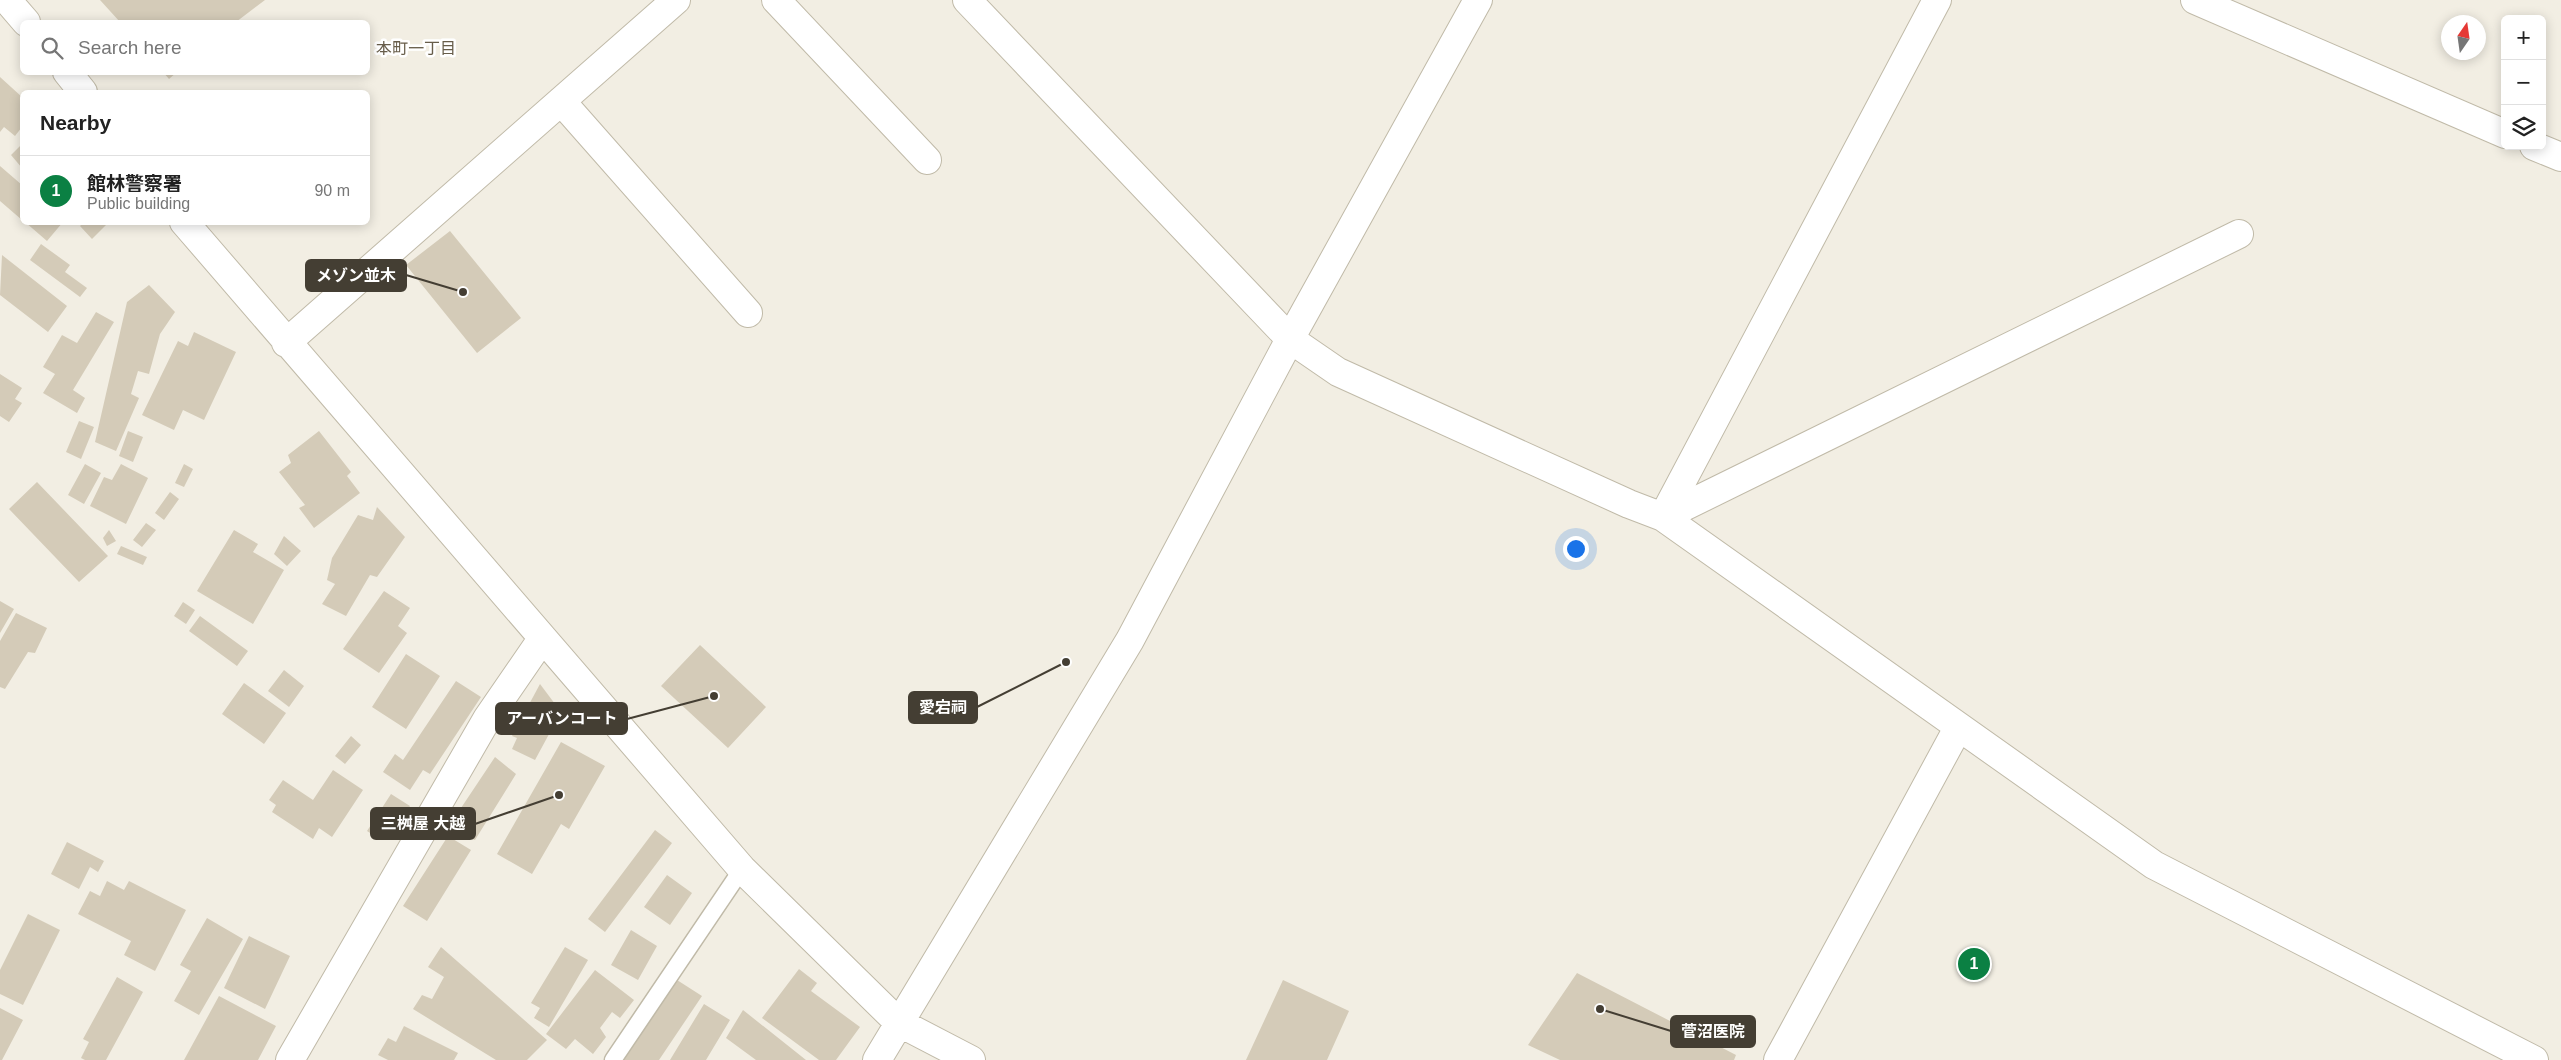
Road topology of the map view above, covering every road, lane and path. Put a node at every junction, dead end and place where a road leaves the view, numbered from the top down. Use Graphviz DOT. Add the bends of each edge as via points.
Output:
graph roads {
  1 [pos="7,0"];
  2 [pos="676,0"];
  3 [pos="776,0"];
  4 [pos="968,0"];
  5 [pos="1478,0"];
  6 [pos="1937,0"];
  7 [pos="2195,0"];
  8 [pos="24,20"];
  9 [pos="69,75"];
  10 [pos="81,90"];
  11 [pos="561,101"];
  12 [pos="2501,132"];
  13 [pos="2544,150"];
  14 [pos="2561,157"];
  15 [pos="927,160"];
  16 [pos="187,225"];
  17 [pos="2239,234"];
  18 [pos="748,313"];
  19 [pos="1290,339"];
  20 [pos="286,343"];
  21 [pos="1663,517"];
  22 [pos="542,639"];
  23 [pos="1958,728"];
  24 [pos="742,869"];
  25 [pos="898,1022"];
  26 [pos="290,1060"];
  27 [pos="614,1060"];
  28 [pos="877,1060"];
  29 [pos="971,1060"];
  30 [pos="1778,1060"];
  31 [pos="2534,1060"];
  1 -- 8 [label="street"];
  2 -- 11 [label="street"];
  3 -- 15 [label="street"];
  4 -- 19 [label="street"];
  5 -- 19 [label="street"];
  6 -- 21 [label="street"];
  7 -- 12 [label="street"];
  9 -- 10 [label="street"];
  11 -- 18 [label="street"];
  11 -- 20 [label="street"];
  13 -- 14 [label="street"];
  16 -- 20 [label="street"];
  17 -- 21 [label="street"];
  19 -- 21 [label="street" via="1338,372"];
  19 -- 25 [label="street" via="1130,640"];
  20 -- 22 [label="street"];
  21 -- 23 [label="street"];
  22 -- 24 [label="street"];
  22 -- 26 [label="street" via="487,719"];
  23 -- 30 [label="street"];
  23 -- 31 [label="street" via="2154,865"];
  24 -- 25 [label="street"];
  24 -- 27 [label="lane"];
  25 -- 28 [label="street"];
  25 -- 29 [label="street"];
}
